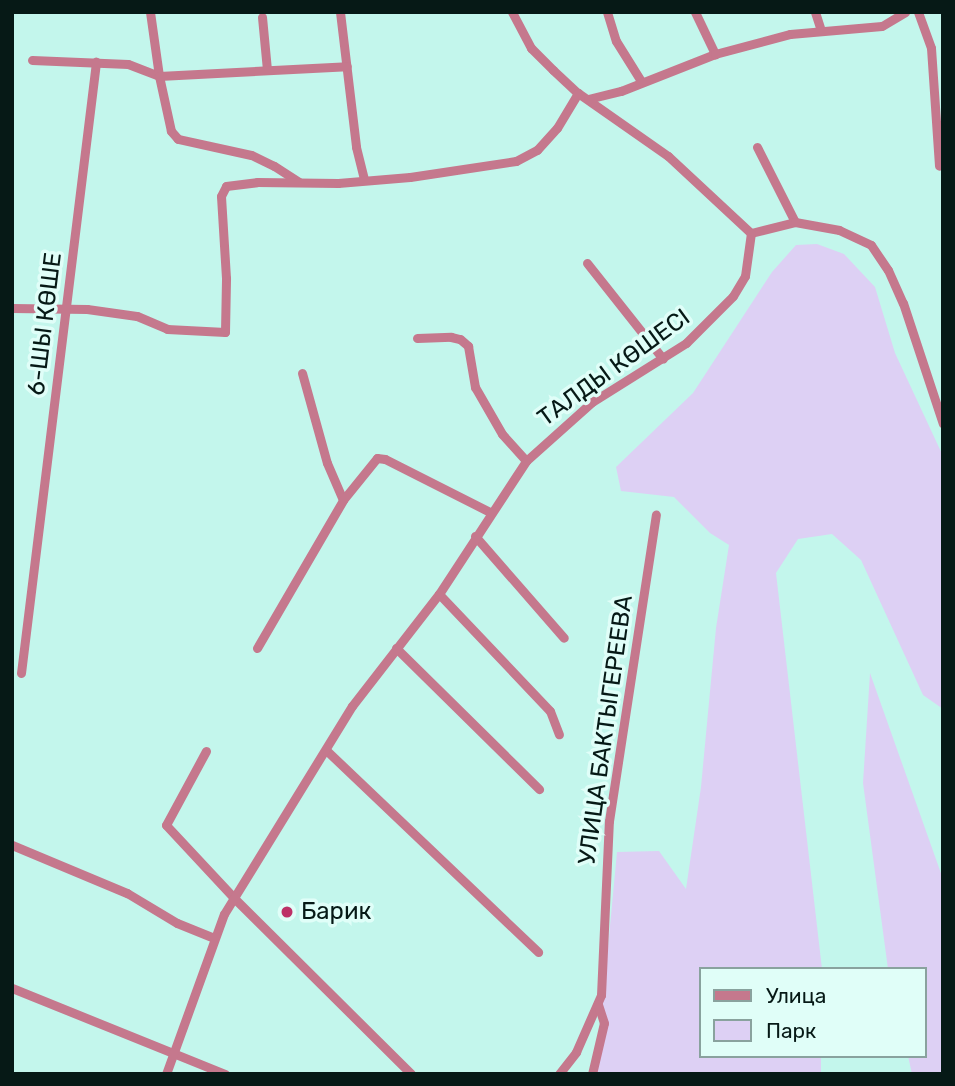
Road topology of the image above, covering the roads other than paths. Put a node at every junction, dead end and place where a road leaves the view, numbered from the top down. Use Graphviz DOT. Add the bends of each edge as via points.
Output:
graph roads {
  1 [pos="150,12"];
  2 [pos="340,12"];
  3 [pos="512,12"];
  4 [pos="607,12"];
  5 [pos="695,12"];
  6 [pos="815,12"];
  7 [pos="905,12"];
  8 [pos="918,12"];
  9 [pos="262,17"];
  10 [pos="821,30"];
  11 [pos="715,54"];
  12 [pos="32,60"];
  13 [pos="96,62"];
  14 [pos="347,66"];
  15 [pos="267,70"];
  16 [pos="159,76"];
  17 [pos="939,80"];
  18 [pos="641,81"];
  19 [pos="578,93"];
  20 [pos="588,99"];
  21 [pos="757,147"];
  22 [pos="939,166"];
  23 [pos="364,180"];
  24 [pos="300,183"];
  25 [pos="795,222"];
  26 [pos="751,233"];
  27 [pos="587,264"];
  28 [pos="12,308"];
  29 [pos="66,309"];
  30 [pos="417,338"];
  31 [pos="663,359"];
  32 [pos="302,373"];
  33 [pos="943,424"];
  34 [pos="526,461"];
  35 [pos="343,500"];
  36 [pos="490,512"];
  37 [pos="656,515"];
  38 [pos="475,536"];
  39 [pos="439,594"];
  40 [pos="564,638"];
  41 [pos="257,648"];
  42 [pos="396,648"];
  43 [pos="12,663"];
  44 [pos="559,734"];
  45 [pos="326,750"];
  46 [pos="206,751"];
  47 [pos="539,789"];
  48 [pos="12,845"];
  49 [pos="235,899"];
  50 [pos="214,938"];
  51 [pos="538,952"];
  52 [pos="12,988"];
  53 [pos="598,1004"];
  54 [pos="175,1052"];
  55 [pos="166,1074"];
  56 [pos="225,1074"];
  57 [pos="411,1074"];
  58 [pos="559,1074"];
  59 [pos="592,1074"];
  1 -- 16 [label="street"];
  2 -- 14 [label="street"];
  3 -- 19 [label="street" via="531,48"];
  4 -- 18 [label="street" via="616,41"];
  5 -- 11 [label="street"];
  6 -- 10 [label="street"];
  7 -- 10 [label="street" via="882,26"];
  8 -- 17 [label="street"];
  9 -- 15 [label="street"];
  10 -- 11 [label="street"];
  11 -- 18 [label="street"];
  12 -- 13 [label="street"];
  13 -- 16 [label="street" via="128,64"];
  13 -- 29 [label="street, 6-ШЫ КӨШЕ"];
  14 -- 15 [label="street"];
  14 -- 23 [label="street"];
  15 -- 16 [label="street"];
  16 -- 24 [label="street" via="171,131 178,139 251,155"];
  17 -- 22 [label="street" via="933,99"];
  18 -- 20 [label="street"];
  19 -- 20 [label="street"];
  19 -- 23 [label="street" via="558,128 537,150 516,161"];
  20 -- 26 [label="street" via="668,156"];
  21 -- 25 [label="street"];
  23 -- 24 [label="street"];
  24 -- 29 [label="street" via="226,186 221,196 225,332 167,329 137,316"];
  25 -- 26 [label="street"];
  25 -- 33 [label="street" via="839,230 871,245 902,303"];
  26 -- 31 [label="street, ТАЛДЫ КӨШЕСІ" via="745,276 733,296 717,316"];
  27 -- 31 [label="street"];
  28 -- 29 [label="street"];
  29 -- 43 [label="street, 6-ШЫ КӨШЕ" via="21,673"];
  30 -- 34 [label="street" via="451,337 468,346 475,387 502,433"];
  31 -- 34 [label="street, ТАЛДЫ КӨШЕСІ" via="592,402"];
  32 -- 35 [label="street" via="327,463"];
  34 -- 36 [label="street, ТАЛДЫ КӨШЕСІ"];
  35 -- 36 [label="street" via="377,458"];
  35 -- 41 [label="street"];
  36 -- 38 [label="street, ТАЛДЫ КӨШЕСІ"];
  37 -- 53 [label="street, УЛИЦА БАКТЫГЕРЕЕВА" via="609,821"];
  38 -- 39 [label="street, ТАЛДЫ КӨШЕСІ"];
  38 -- 40 [label="street"];
  39 -- 42 [label="street, ТАЛДЫ КӨШЕСІ"];
  39 -- 44 [label="street" via="550,711"];
  42 -- 45 [label="street, ТАЛДЫ КӨШЕСІ"];
  42 -- 47 [label="street"];
  45 -- 49 [label="street, ТАЛДЫ КӨШЕСІ"];
  45 -- 51 [label="street"];
  46 -- 49 [label="street" via="166,825"];
  48 -- 50 [label="street" via="118,889"];
  49 -- 50 [label="street, ТАЛДЫ КӨШЕСІ"];
  49 -- 57 [label="street"];
  50 -- 54 [label="street, ТАЛДЫ КӨШЕСІ"];
  52 -- 54 [label="street"];
  53 -- 58 [label="street" via="576,1052"];
  53 -- 59 [label="street, УЛИЦА БАКТЫГЕРЕЕВА" via="604,1023"];
  54 -- 55 [label="street, ТАЛДЫ КӨШЕСІ"];
  54 -- 56 [label="street"];
}
